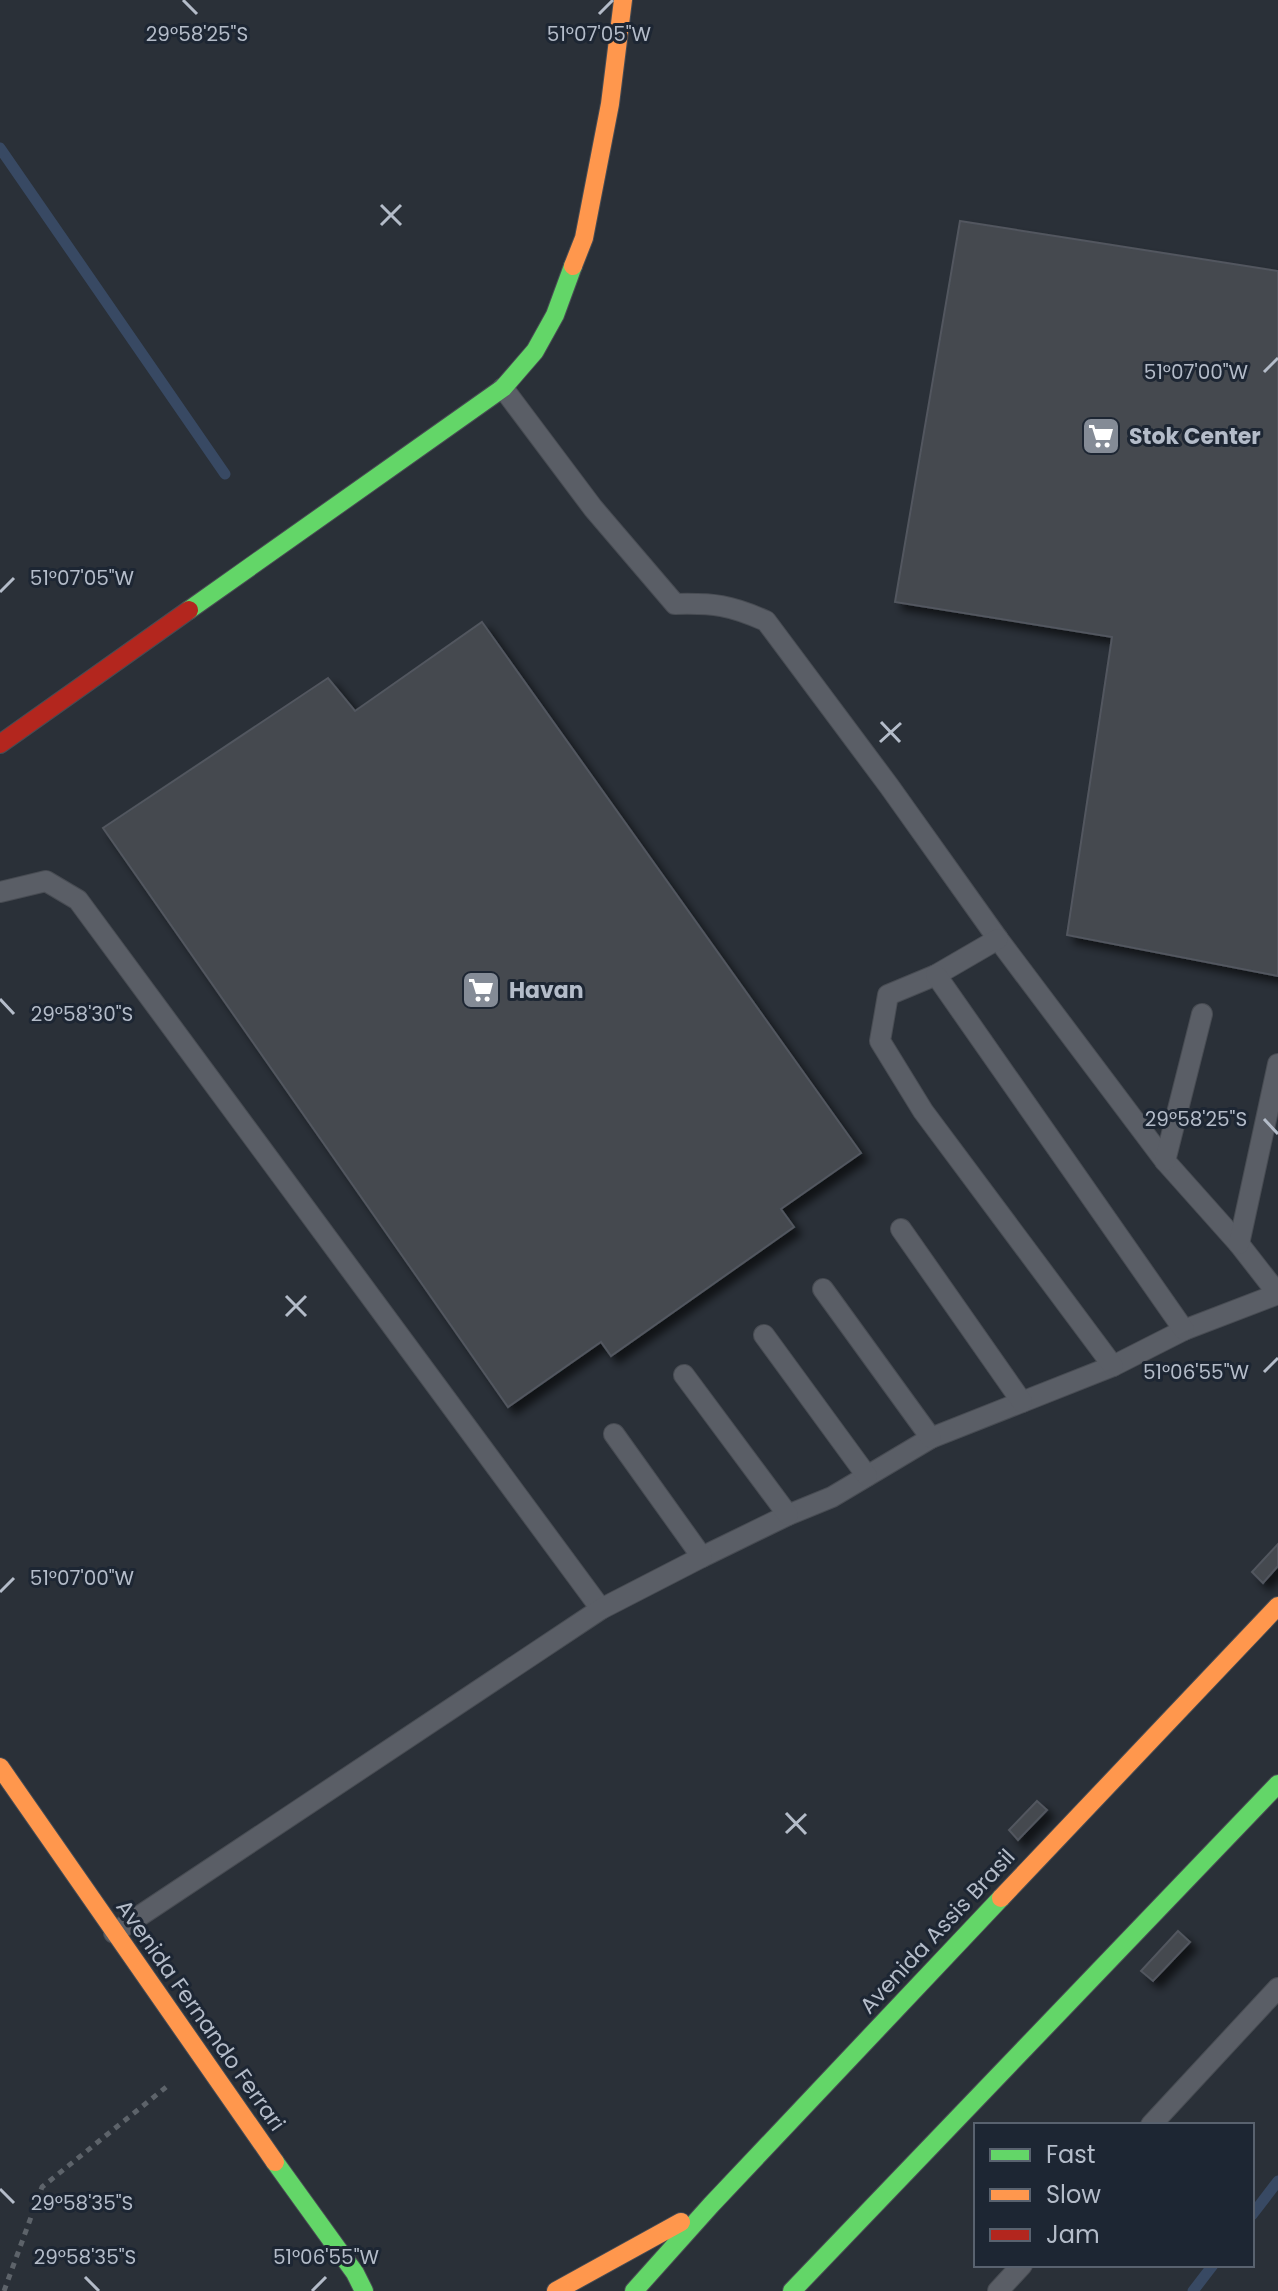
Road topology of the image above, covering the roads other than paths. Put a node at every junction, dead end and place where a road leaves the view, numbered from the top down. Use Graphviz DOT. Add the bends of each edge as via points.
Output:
graph roads {
  1 [pos="623,0"];
  2 [pos="503,388"];
  3 [pos="0,744"];
  4 [pos="0,892"];
  5 [pos="998,939"];
  6 [pos="936,975"];
  7 [pos="1202,1014"];
  8 [pos="1278,1064"];
  9 [pos="1165,1161"];
  10 [pos="901,1229"];
  11 [pos="1239,1244"];
  12 [pos="823,1289"];
  13 [pos="1184,1330"];
  14 [pos="764,1335"];
  15 [pos="1113,1366"];
  16 [pos="684,1375"];
  17 [pos="1022,1402"];
  18 [pos="614,1434"];
  19 [pos="931,1438"];
  20 [pos="867,1476"];
  21 [pos="788,1515"];
  22 [pos="702,1557"];
  23 [pos="1278,1606"];
  24 [pos="601,1609"];
  25 [pos="0,1767"];
  26 [pos="1278,1784"];
  27 [pos="114,1933"];
  28 [pos="1278,1988"];
  29 [pos="1153,2123"];
  30 [pos="711,2205"];
  31 [pos="1020,2267"];
  32 [pos="364,2291"];
  33 [pos="556,2291"];
  34 [pos="634,2291"];
  35 [pos="792,2291"];
  36 [pos="998,2291"];
  1 -- 2 [label="main road" via="584,238 555,315 535,351"];
  2 -- 3 [label="main road"];
  2 -- 5 [label="lane" via="593,508 675,604 735,607 766,621"];
  4 -- 24 [label="lane" via="46,881 78,900"];
  5 -- 6 [label="lane"];
  5 -- 9 [label="lane"];
  6 -- 13 [label="lane"];
  6 -- 15 [label="lane" via="888,995 880,1041 923,1111"];
  7 -- 9 [label="lane"];
  8 -- 11 [label="lane"];
  9 -- 11 [label="lane"];
  10 -- 17 [label="lane"];
  11 -- 13 [label="lane" via="1278,1294"];
  12 -- 19 [label="lane"];
  13 -- 15 [label="lane"];
  14 -- 20 [label="lane"];
  15 -- 17 [label="lane"];
  16 -- 21 [label="lane"];
  17 -- 19 [label="lane"];
  18 -- 22 [label="lane"];
  19 -- 20 [label="lane"];
  20 -- 21 [label="lane"];
  21 -- 22 [label="lane"];
  22 -- 24 [label="lane"];
  23 -- 30 [label="main road, Avenida Assis Brasil"];
  24 -- 27 [label="lane"];
  25 -- 27 [label="main road, Avenida Fernando Ferrari"];
  26 -- 35 [label="main road"];
  27 -- 32 [label="main road, Avenida Fernando Ferrari"];
  28 -- 29 [label="lane"];
  30 -- 33 [label="main road"];
  30 -- 34 [label="main road, Avenida Assis Brasil"];
  31 -- 36 [label="lane"];
}
